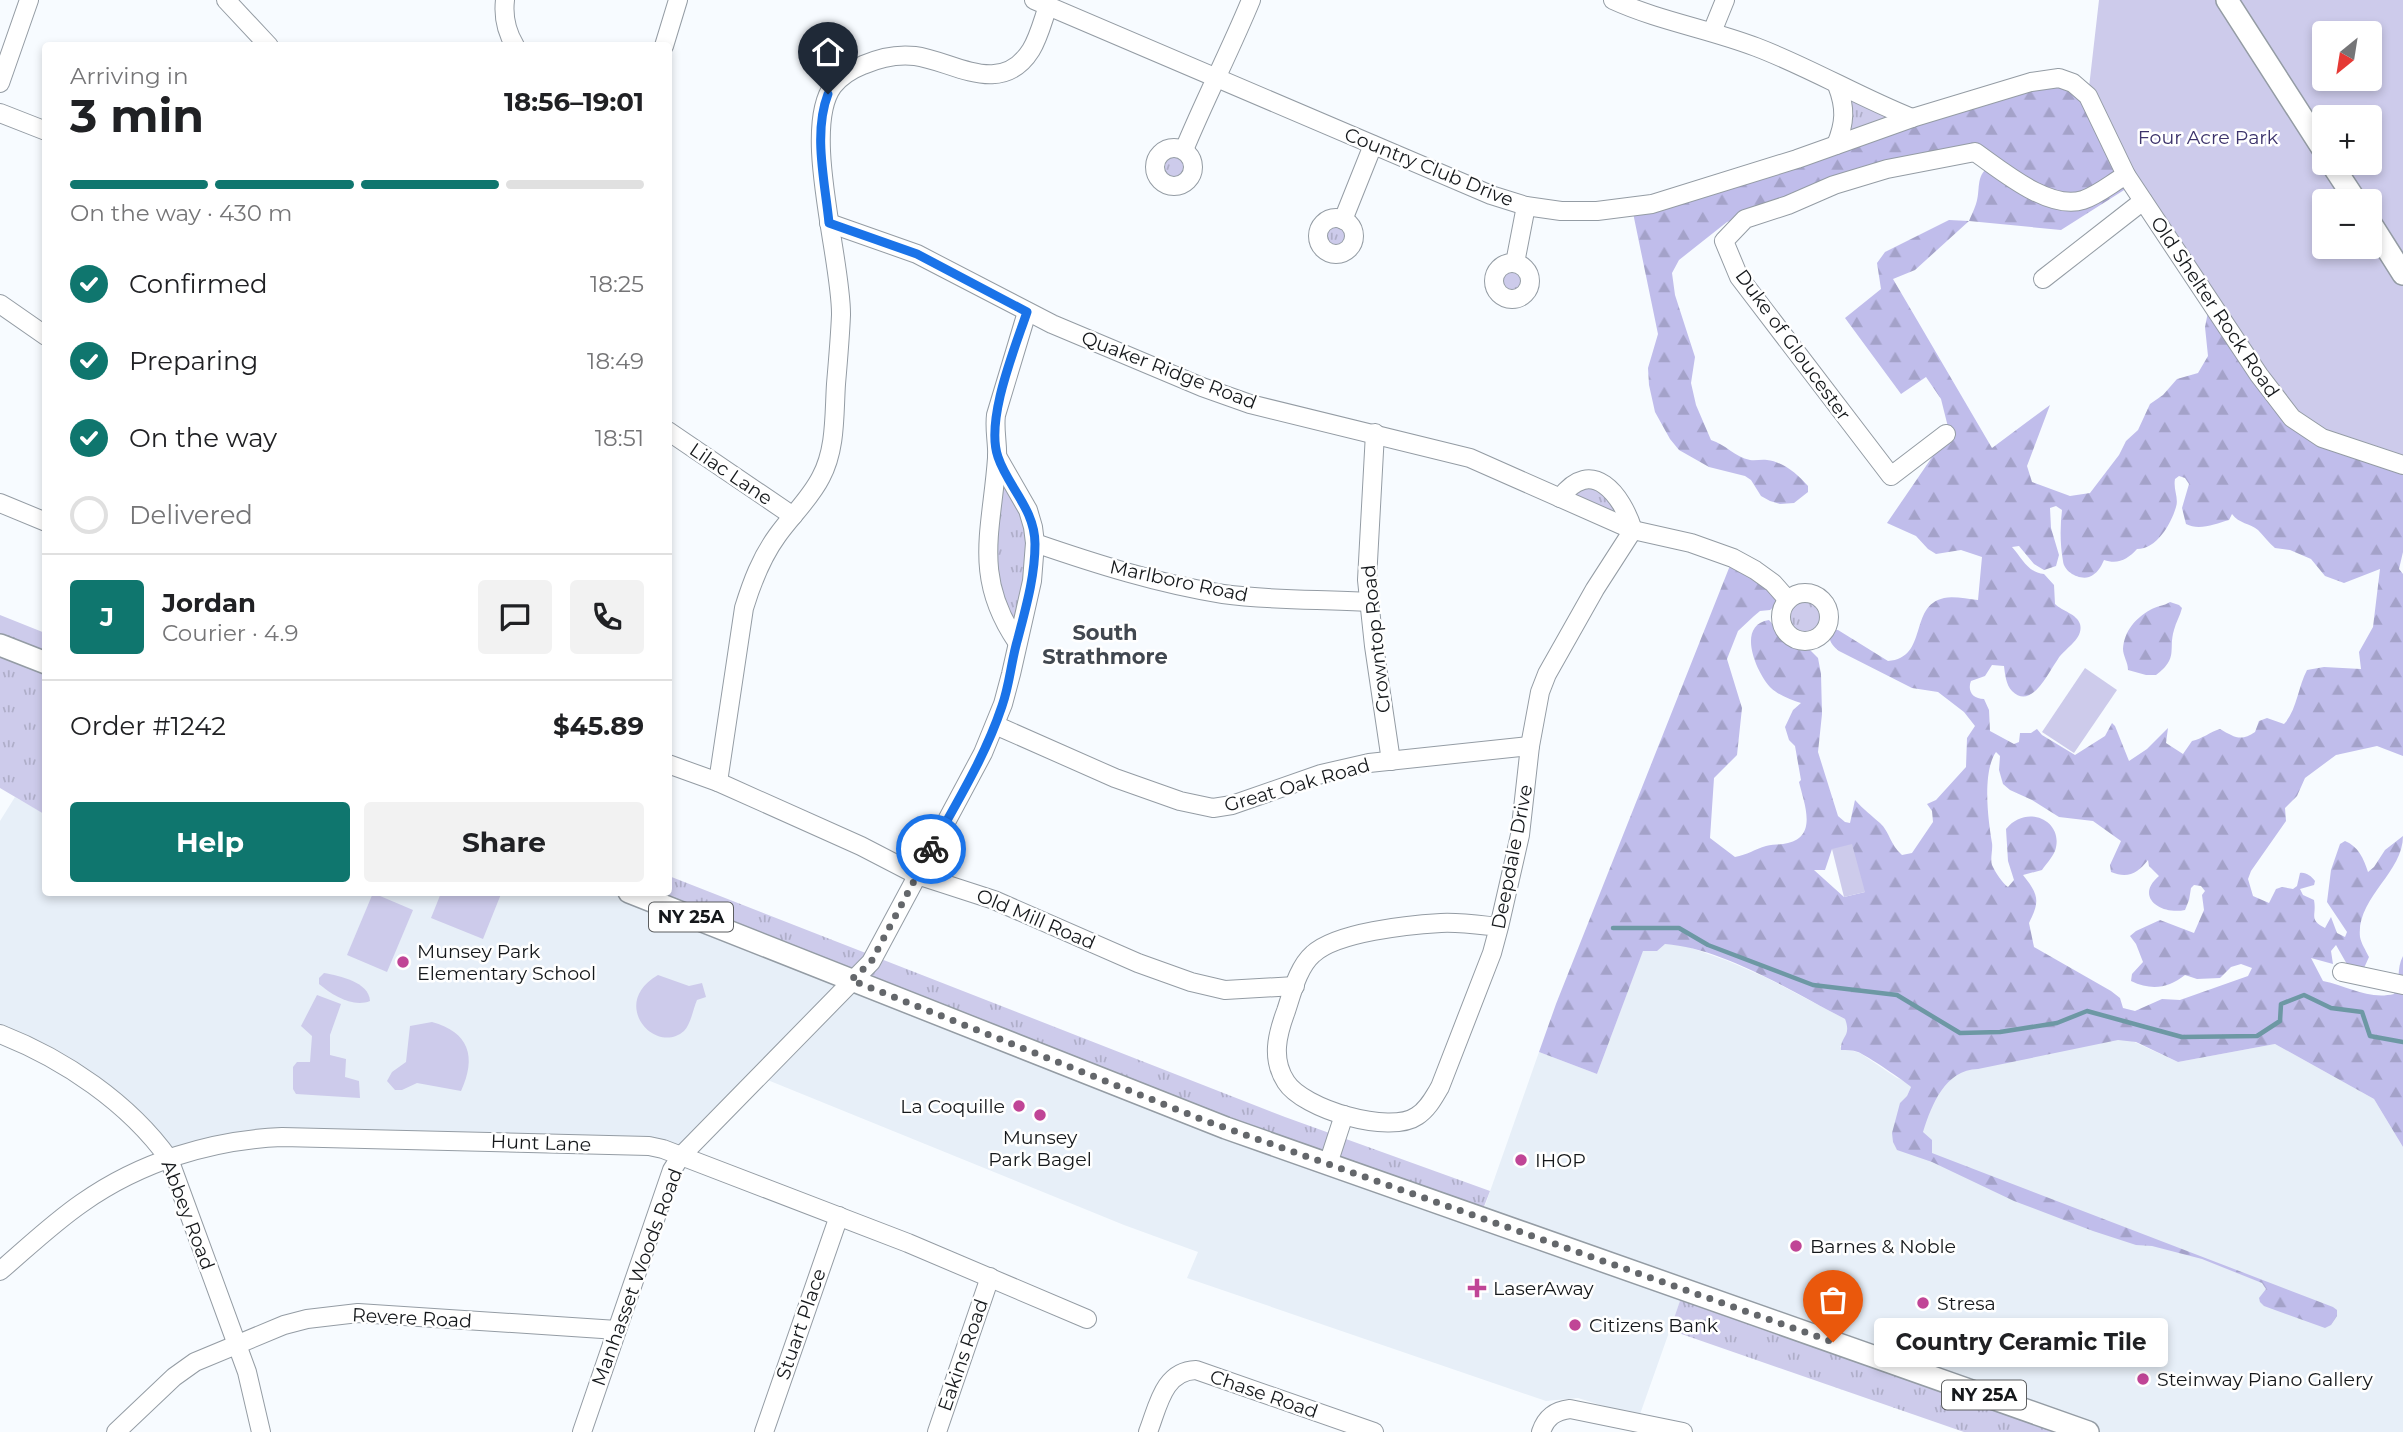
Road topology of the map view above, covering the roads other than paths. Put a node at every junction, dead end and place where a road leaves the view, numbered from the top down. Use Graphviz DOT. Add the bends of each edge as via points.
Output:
graph roads {
  1 [pos="29,0"];
  2 [pos="226,0"];
  3 [pos="505,0"];
  4 [pos="678,0"];
  5 [pos="1251,0"];
  6 [pos="1614,0"];
  7 [pos="1725,0"];
  8 [pos="2227,0"];
  9 [pos="1041,3"];
  10 [pos="1712,32"];
  11 [pos="264,42"];
  12 [pos="514,42"];
  13 [pos="665,42"];
  14 [pos="1215,77"];
  15 [pos="0,83"];
  16 [pos="1837,85"];
  17 [pos="2080,88"];
  18 [pos="0,113"];
  19 [pos="1912,118"];
  20 [pos="42,129"];
  21 [pos="2312,132"];
  22 [pos="1373,145"];
  23 [pos="1836,145"];
  24 [pos="1184,150"];
  25 [pos="2126,175"];
  26 [pos="2143,201"];
  27 [pos="1526,206"];
  28 [pos="1343,220"];
  29 [pos="829,223"];
  30 [pos="2382,241"];
  31 [pos="1515,263"];
  32 [pos="2403,274"];
  33 [pos="2043,279"];
  34 [pos="0,304"];
  35 [pos="1027,312"];
  36 [pos="42,333"];
  37 [pos="1375,433"];
  38 [pos="672,434"];
  39 [pos="1946,434"];
  40 [pos="998,456"];
  41 [pos="2403,465"];
  42 [pos="1560,499"];
  43 [pos="0,503"];
  44 [pos="793,516"];
  45 [pos="42,520"];
  46 [pos="1633,530"];
  47 [pos="1035,543"];
  48 [pos="1788,600"];
  49 [pos="1369,602"];
  50 [pos="1017,642"];
  51 [pos="0,645"];
  52 [pos="42,661"];
  53 [pos="995,725"];
  54 [pos="1530,746"];
  55 [pos="1391,761"];
  56 [pos="672,765"];
  57 [pos="718,782"];
  58 [pos="917,875"];
  59 [pos="639,896"];
  60 [pos="1499,927"];
  61 [pos="2342,972"];
  62 [pos="851,980"];
  63 [pos="2403,985"];
  64 [pos="1295,986"];
  65 [pos="0,1034"];
  66 [pos="1344,1115"];
  67 [pos="681,1156"];
  68 [pos="169,1159"];
  69 [pos="1328,1164"];
  70 [pos="839,1216"];
  71 [pos="0,1271"];
  72 [pos="990,1277"];
  73 [pos="1087,1319"];
  74 [pos="617,1330"];
  75 [pos="237,1343"];
  76 [pos="116,1432"];
  77 [pos="261,1432"];
  78 [pos="582,1432"];
  79 [pos="764,1432"];
  80 [pos="937,1432"];
  81 [pos="1148,1432"];
  82 [pos="1374,1432"];
  83 [pos="1541,1432"];
  84 [pos="1683,1432"];
  85 [pos="2088,1432"];
  1 -- 15 [label="street"];
  2 -- 11 [label="street"];
  3 -- 12 [label="street" via="503,12"];
  4 -- 13 [label="street"];
  5 -- 14 [label="street"];
  6 -- 10 [label="street"];
  7 -- 10 [label="street"];
  8 -- 21 [label="main road"];
  9 -- 14 [label="street, Country Club Drive"];
  9 -- 29 [label="street" via="1031,50 1004,71 976,74 916,56 898,56 872,61 841,78 828,94 823,115 821,151"];
  10 -- 16 [label="street"];
  14 -- 22 [label="street, Country Club Drive"];
  14 -- 24 [label="street"];
  16 -- 19 [label="street"];
  16 -- 23 [label="street" via="1844,108"];
  17 -- 19 [label="street, Country Club Drive" via="2052,77"];
  17 -- 25 [label="street, Old Shelter Rock Road"];
  18 -- 20 [label="street"];
  19 -- 23 [label="street, Country Club Drive"];
  22 -- 27 [label="street, Country Club Drive"];
  22 -- 28 [label="street"];
  23 -- 27 [label="street, Country Club Drive" via="1681,197 1632,208 1579,212"];
  25 -- 26 [label="street, Old Shelter Rock Road"];
  25 -- 39 [label="street, Duke of Gloucester" via="2084,200 2071,202 2021,184 1975,152 1923,160 1834,185 1745,219 1724,241 1739,277 1891,476"];
  26 -- 33 [label="street"];
  26 -- 41 [label="street, Old Shelter Rock Road" via="2292,418 2322,438"];
  27 -- 31 [label="street"];
  29 -- 35 [label="street, Quaker Ridge Road" via="917,254"];
  29 -- 44 [label="street" via="841,313 832,446 820,479"];
  30 -- 32 [label="main road"];
  34 -- 36 [label="street"];
  35 -- 37 [label="street, Quaker Ridge Road" via="1238,400"];
  35 -- 40 [label="street" via="996,415"];
  37 -- 42 [label="street, Quaker Ridge Road" via="1470,458"];
  37 -- 49 [label="street, Crowntop Road" via="1367,552"];
  38 -- 44 [label="street, Lilac Lane"];
  40 -- 47 [label="street, Manhasset Woods Road" via="1028,510"];
  40 -- 50 [label="street" via="987,538 989,570 992,593"];
  42 -- 46 [label="street, Quaker Ridge Road"];
  42 -- 46 [label="street" via="1579,481 1600,482 1620,499"];
  43 -- 45 [label="street"];
  44 -- 57 [label="street" via="765,554 744,608"];
  46 -- 48 [label="street, Quaker Ridge Road" via="1691,543 1745,564"];
  46 -- 54 [label="street, Deepdale Drive" via="1547,674"];
  47 -- 49 [label="street, Marlboro Road" via="1222,594"];
  47 -- 50 [label="street, Manhasset Woods Road" via="1032,581"];
  49 -- 55 [label="street, Crowntop Road"];
  50 -- 53 [label="street, Manhasset Woods Road"];
  51 -- 52 [label="main road"];
  53 -- 55 [label="street, Great Oak Road" via="1115,778 1204,807 1232,805 1321,775"];
  53 -- 58 [label="street, Manhasset Woods Road"];
  54 -- 55 [label="street, Great Oak Road"];
  54 -- 60 [label="street, Deepdale Drive" via="1520,835"];
  56 -- 57 [label="street, Old Mill Road"];
  57 -- 58 [label="street, Old Mill Road"];
  58 -- 62 [label="street, Manhasset Woods Road" via="871,962"];
  58 -- 64 [label="street, Old Mill Road" via="983,896 1138,963 1207,987"];
  59 -- 62 [label="main road, NY 25A"];
  60 -- 64 [label="street" via="1442,923 1358,934 1311,955"];
  60 -- 66 [label="street, Deepdale Drive" via="1468,1017 1428,1106 1417,1117 1397,1124"];
  61 -- 63 [label="street"];
  62 -- 67 [label="street, Manhasset Woods Road"];
  62 -- 69 [label="main road, NY 25A" via="1167,1106"];
  64 -- 66 [label="street, Deepdale Drive" via="1277,1034 1280,1070 1298,1095"];
  65 -- 68 [label="street, Abbey Road" via="87,1082 142,1126"];
  66 -- 69 [label="street"];
  67 -- 68 [label="street, Hunt Lane" via="649,1146 282,1137 228,1142"];
  67 -- 70 [label="street, Hunt Lane"];
  67 -- 74 [label="street, Manhasset Woods Road" via="667,1180"];
  68 -- 71 [label="street, Hunt Lane" via="99,1191"];
  68 -- 75 [label="street, Abbey Road"];
  69 -- 85 [label="main road, NY 25A"];
  70 -- 72 [label="street, Hunt Lane"];
  70 -- 79 [label="street, Stuart Place"];
  72 -- 73 [label="street, Hunt Lane"];
  72 -- 80 [label="street, Eakins Road"];
  74 -- 75 [label="street, Revere Road" via="358,1313 307,1319"];
  74 -- 78 [label="street, Manhasset Woods Road"];
  75 -- 76 [label="street, Revere Road" via="174,1377"];
  75 -- 77 [label="street, Abbey Road"];
  81 -- 82 [label="street, Chase Road" via="1170,1380 1181,1372 1196,1370"];
  83 -- 84 [label="street" via="1554,1413 1576,1409"];
}
